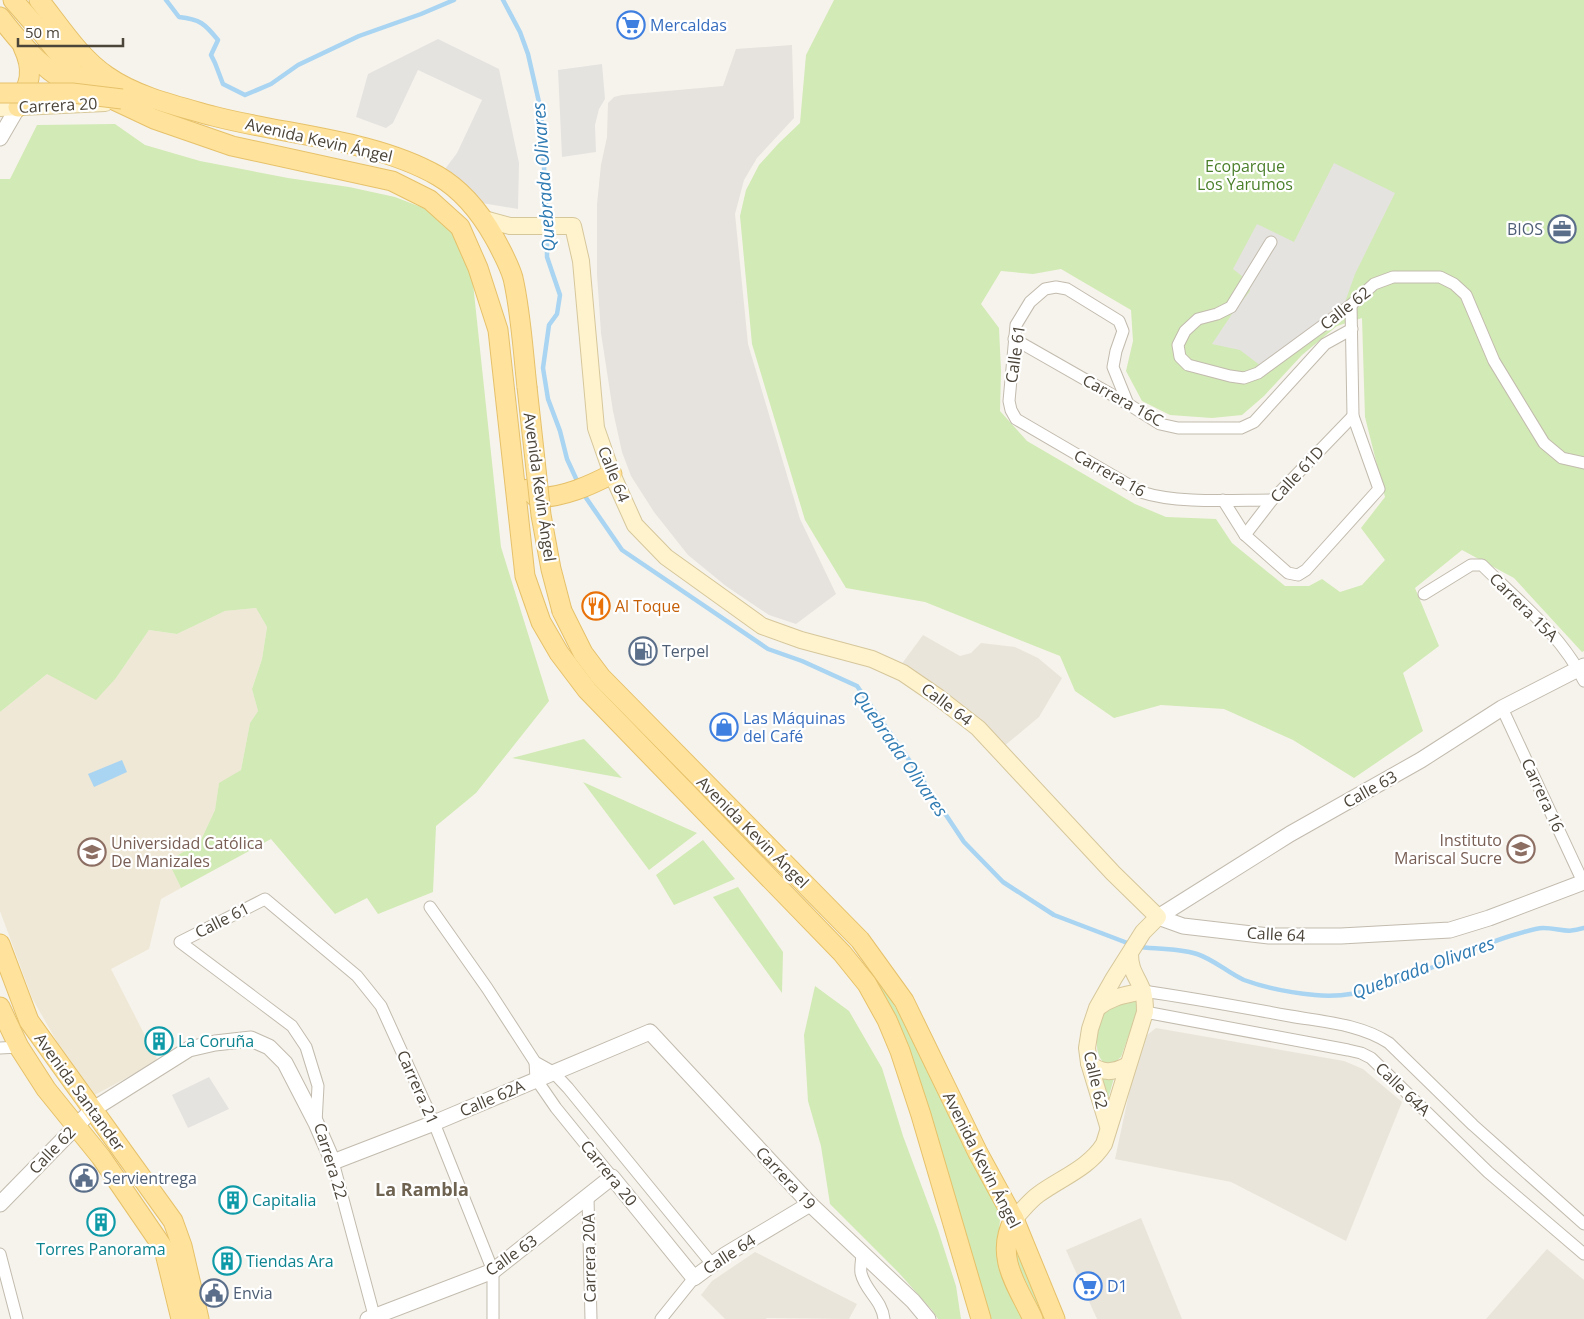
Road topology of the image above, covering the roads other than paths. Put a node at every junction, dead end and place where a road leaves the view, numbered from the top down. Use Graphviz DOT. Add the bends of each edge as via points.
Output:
graph roads {
  1 [pos="13,0"];
  2 [pos="39,0"];
  3 [pos="0,17"];
  4 [pos="21,44"];
  5 [pos="0,93"];
  6 [pos="116,100"];
  7 [pos="9,108"];
  8 [pos="0,138"];
  9 [pos="346,144"];
  10 [pos="484,219"];
  11 [pos="514,226"];
  12 [pos="1272,242"];
  13 [pos="502,250"];
  14 [pos="1351,305"];
  15 [pos="1352,329"];
  16 [pos="1014,339"];
  17 [pos="1128,404"];
  18 [pos="1011,410"];
  19 [pos="506,411"];
  20 [pos="1353,416"];
  21 [pos="1584,463"];
  22 [pos="604,478"];
  23 [pos="537,498"];
  24 [pos="1222,500"];
  25 [pos="1272,500"];
  26 [pos="521,533"];
  27 [pos="1245,536"];
  28 [pos="1424,594"];
  29 [pos="1582,671"];
  30 [pos="1502,708"];
  31 [pos="1584,882"];
  32 [pos="265,899"];
  33 [pos="430,907"];
  34 [pos="1158,917"];
  35 [pos="180,942"];
  36 [pos="0,944"];
  37 [pos="1131,954"];
  38 [pos="1143,991"];
  39 [pos="0,1007"];
  40 [pos="1097,1008"];
  41 [pos="1145,1012"];
  42 [pos="650,1032"];
  43 [pos="20,1047"];
  44 [pos="0,1048"];
  45 [pos="535,1062"];
  46 [pos="1089,1063"];
  47 [pos="1128,1065"];
  48 [pos="553,1072"];
  49 [pos="536,1079"];
  50 [pos="92,1110"];
  51 [pos="316,1123"];
  52 [pos="434,1123"];
  53 [pos="76,1126"];
  54 [pos="1108,1126"];
  55 [pos="333,1162"];
  56 [pos="612,1177"];
  57 [pos="588,1198"];
  58 [pos="0,1204"];
  59 [pos="810,1204"];
  60 [pos="1014,1220"];
  61 [pos="1584,1224"];
  62 [pos="862,1253"];
  63 [pos="0,1254"];
  64 [pos="1584,1254"];
  65 [pos="712,1264"];
  66 [pos="494,1271"];
  67 [pos="694,1278"];
  68 [pos="372,1318"];
  69 [pos="17,1319"];
  70 [pos="181,1319"];
  71 [pos="199,1319"];
  72 [pos="493,1319"];
  73 [pos="591,1319"];
  74 [pos="661,1319"];
  75 [pos="884,1319"];
  76 [pos="928,1319"];
  77 [pos="981,1319"];
  78 [pos="1033,1319"];
  79 [pos="1055,1319"];
  1 -- 6 [label="main road, Avenida Kevin Ángel" via="74,73 96,91"];
  2 -- 9 [label="main road, Avenida Kevin Ángel" via="93,65 136,92 236,122"];
  3 -- 4 [label="main road"];
  4 -- 6 [label="main road" via="67,83"];
  4 -- 7 [label="main road" via="29,63 28,86"];
  5 -- 6 [label="main road, bridge" via="72,93"];
  6 -- 7 [label="main road, Carrera 20"];
  6 -- 9 [label="main road" via="218,129"];
  6 -- 19 [label="main road, Avenida Kevin Ángel" via="154,119 232,146 392,181 430,200 460,226 478,268 498,330"];
  7 -- 8 [label="street"];
  9 -- 10 [label="main road, Avenida Kevin Ángel" via="410,162 440,177"];
  10 -- 11 [label="main road, Calle 64"];
  10 -- 13 [label="main road, Avenida Kevin Ángel"];
  11 -- 13 [label="main road"];
  11 -- 22 [label="main road, Calle 64" via="573,226 578,241 587,314 596,428"];
  12 -- 14 [label="street, Calle 62" via="1231,307 1198,319 1185,331 1178,345 1180,357 1188,365 1244,378 1258,373"];
  13 -- 60 [label="main road, Avenida Kevin Ángel, bridge" via="512,277 519,314 541,516 551,568 562,611 583,653 601,677 860,940 904,1002"];
  14 -- 15 [label="street"];
  14 -- 21 [label="street, Calle 62" via="1374,284 1393,277 1440,278 1454,284 1466,295 1494,361 1544,443 1562,458"];
  15 -- 17 [label="street, Carrera 16C" via="1325,344 1254,422 1241,428 1178,428 1160,424"];
  15 -- 20 [label="street"];
  16 -- 17 [label="street, Carrera 16C"];
  16 -- 17 [label="street, Calle 61" via="1016,325 1030,302 1044,289 1056,286 1067,289 1119,321 1123,330 1113,367"];
  16 -- 18 [label="street, Calle 61"];
  18 -- 24 [label="street, Carrera 16" via="1016,419 1141,492 1158,498"];
  19 -- 23 [label="main road" via="526,485"];
  19 -- 26 [label="main road, Avenida Kevin Ángel"];
  20 -- 25 [label="street, Calle 61D"];
  20 -- 27 [label="street" via="1379,489 1298,575 1288,573"];
  22 -- 23 [label="main road" via="557,496"];
  22 -- 34 [label="main road, Calle 64" via="635,524 666,557 762,626 872,659 903,673 978,728"];
  23 -- 26 [label="main road"];
  24 -- 25 [label="street, Carrera 16"];
  24 -- 27 [label="street"];
  25 -- 27 [label="street, Calle 61D"];
  26 -- 77 [label="main road, Avenida Kevin Ángel" via="525,576 541,622 587,690 842,953 867,984 900,1051"];
  28 -- 29 [label="street, Carrera 15A" via="1471,565 1482,565 1554,635"];
  29 -- 30 [label="street, Calle 63"];
  30 -- 31 [label="street, Carrera 16"];
  30 -- 34 [label="street, Calle 63"];
  31 -- 34 [label="street, Calle 64" via="1450,930 1269,936 1183,926"];
  32 -- 35 [label="street, Calle 61"];
  32 -- 52 [label="street, Carrera 21" via="357,976 381,1006"];
  33 -- 45 [label="street, Carrera 20"];
  34 -- 37 [label="main road, Calle 62" via="1143,932"];
  35 -- 51 [label="street, Carrera 22" via="292,1026 306,1047 318,1086"];
  36 -- 50 [label="main road, Avenida Santander" via="29,1021"];
  37 -- 38 [label="main road" via="1133,974"];
  37 -- 40 [label="main road, Calle 62"];
  38 -- 40 [label="main road" via="1122,994"];
  38 -- 41 [label="main road"];
  38 -- 61 [label="street, Calle 64A" via="1338,1024 1375,1034 1389,1043 1473,1126"];
  39 -- 43 [label="main road, Avenida Santander"];
  40 -- 46 [label="main road, Calle 62" via="1088,1037"];
  41 -- 47 [label="main road"];
  41 -- 64 [label="street, Calle 64A" via="1348,1050 1371,1058 1488,1172"];
  42 -- 48 [label="street, Calle 62A"];
  42 -- 59 [label="street, Carrera 19"];
  43 -- 44 [label="street"];
  43 -- 53 [label="main road, Avenida Santander" via="46,1089"];
  45 -- 48 [label="street, Carrera 20"];
  45 -- 49 [label="street, Carrera 20"];
  46 -- 47 [label="main road" via="1106,1072"];
  46 -- 54 [label="main road, Calle 62"];
  47 -- 54 [label="main road"];
  48 -- 49 [label="street, Calle 62A"];
  48 -- 65 [label="street, Carrera 20"];
  49 -- 52 [label="street, Calle 62A"];
  49 -- 56 [label="street, Carrera 20"];
  50 -- 51 [label="street, Calle 62" via="189,1049 251,1039 269,1047 285,1063"];
  50 -- 53 [label="street, Calle 62"];
  50 -- 71 [label="main road, Avenida Santander" via="173,1221"];
  51 -- 55 [label="street, Carrera 22"];
  52 -- 55 [label="street, Calle 62A"];
  52 -- 66 [label="street, Carrera 21"];
  53 -- 58 [label="street, Calle 62"];
  53 -- 70 [label="main road, Avenida Santander" via="164,1249"];
  54 -- 60 [label="main road, Calle 62" via="1104,1144 1096,1155 1039,1194"];
  55 -- 68 [label="street, Carrera 22"];
  56 -- 57 [label="street, Calle 63"];
  56 -- 67 [label="street, Carrera 20"];
  57 -- 66 [label="street, Calle 63"];
  57 -- 73 [label="street, Carrera 20A"];
  59 -- 62 [label="street, Carrera 19"];
  59 -- 65 [label="street, Calle 64"];
  60 -- 78 [label="main road" via="1007,1235 1005,1253"];
  60 -- 79 [label="main road, Avenida Kevin Ángel"];
  62 -- 75 [label="street" via="861,1272 883,1310"];
  62 -- 76 [label="street, Carrera 19"];
  63 -- 69 [label="street"];
  65 -- 67 [label="street, Calle 64"];
  66 -- 68 [label="street, Calle 63"];
  66 -- 72 [label="street, Carrera 21"];
  67 -- 74 [label="street, Calle 64"];
}
